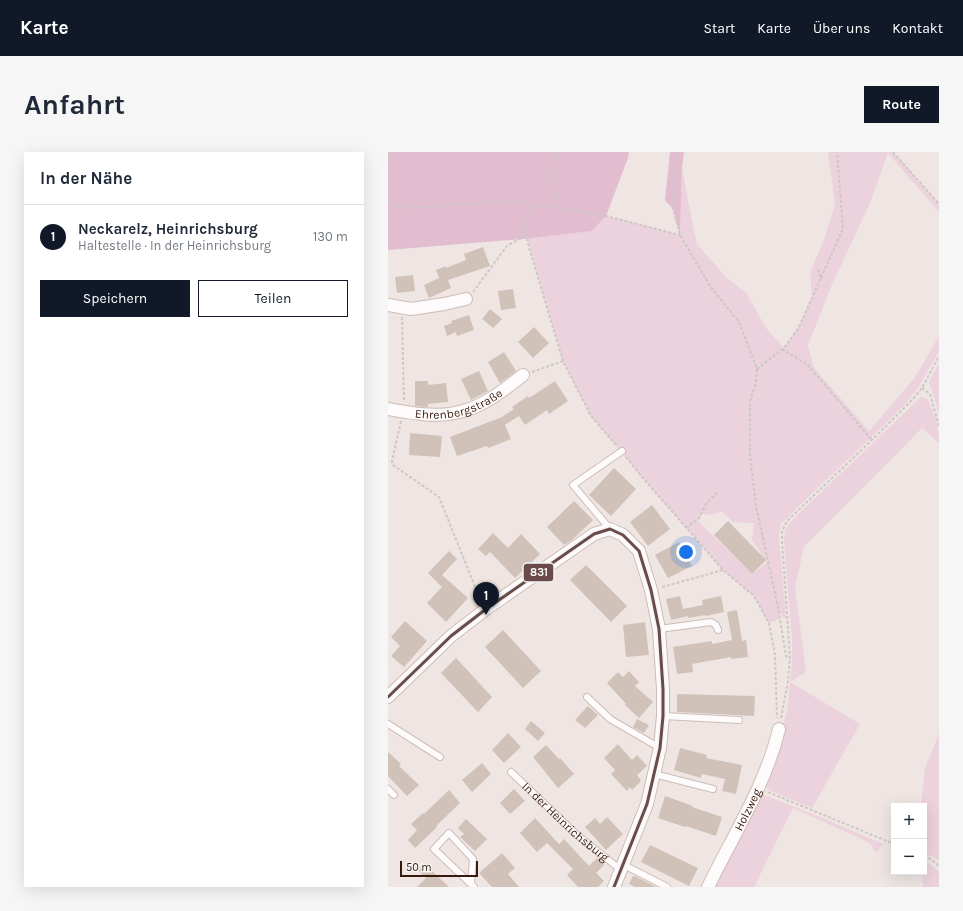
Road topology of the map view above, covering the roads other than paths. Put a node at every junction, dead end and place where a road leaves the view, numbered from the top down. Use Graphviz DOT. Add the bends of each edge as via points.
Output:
graph roads {
  1 [pos="466,299"];
  2 [pos="388,305"];
  3 [pos="523,375"];
  4 [pos="388,409"];
  5 [pos="622,451"];
  6 [pos="610,529"];
  7 [pos="659,629"];
  8 [pos="718,630"];
  9 [pos="388,696"];
  10 [pos="586,697"];
  11 [pos="663,716"];
  12 [pos="739,720"];
  13 [pos="388,724"];
  14 [pos="779,729"];
  15 [pos="660,748"];
  16 [pos="440,757"];
  17 [pos="511,772"];
  18 [pos="654,774"];
  19 [pos="388,789"];
  20 [pos="713,789"];
  21 [pos="394,795"];
  22 [pos="622,868"];
  23 [pos="472,886"];
  24 [pos="614,887"];
  25 [pos="667,887"];
  26 [pos="708,887"];
  1 -- 2 [label="street" via="412,309"];
  3 -- 4 [label="street, Ehrenbergstraße" via="480,404 459,412 437,415"];
  5 -- 6 [label="lane" via="573,485"];
  6 -- 7 [label="street, In der Heinrichsburg" via="623,535 639,551"];
  6 -- 9 [label="street" via="594,534 486,609 451,636"];
  7 -- 8 [label="lane" via="711,622"];
  7 -- 11 [label="street, In der Heinrichsburg"];
  10 -- 15 [label="lane" via="610,719"];
  11 -- 12 [label="lane"];
  11 -- 15 [label="street, In der Heinrichsburg"];
  13 -- 16 [label="lane"];
  14 -- 26 [label="street, Holzweg" via="774,752 758,788"];
  15 -- 18 [label="street, In der Heinrichsburg"];
  17 -- 22 [label="lane, In der Heinrichsburg" via="576,834"];
  18 -- 20 [label="lane"];
  18 -- 22 [label="street, In der Heinrichsburg" via="648,804"];
  19 -- 21 [label="lane"];
  22 -- 24 [label="street, In der Heinrichsburg"];
  22 -- 25 [label="lane, In der Heinrichsburg"];
  23 -- 23 [label="lane" via="434,849 449,833 474,859"];
}
